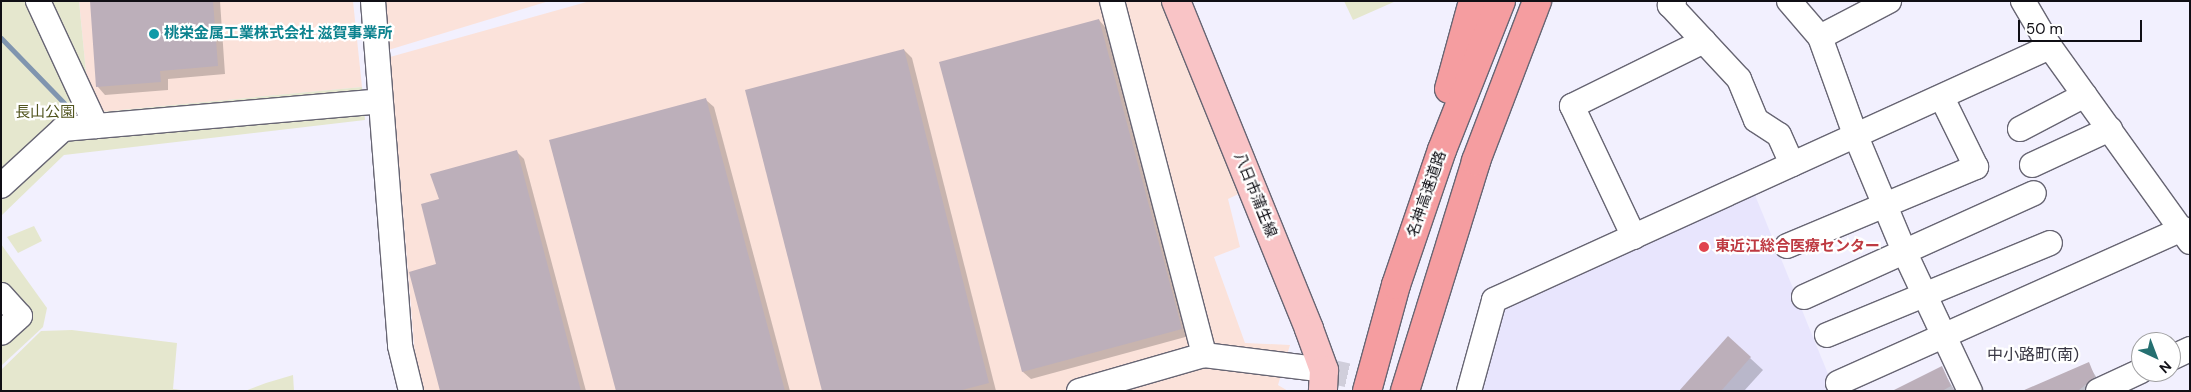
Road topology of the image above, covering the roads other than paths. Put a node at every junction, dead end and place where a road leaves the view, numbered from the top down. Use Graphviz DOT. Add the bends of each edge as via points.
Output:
graph roads {
  1 [pos="38,1"];
  2 [pos="373,1"];
  3 [pos="1112,1"];
  4 [pos="1176,1"];
  5 [pos="1473,1"];
  6 [pos="1501,1"];
  7 [pos="1538,1"];
  8 [pos="1674,1"];
  9 [pos="1789,1"];
  10 [pos="2023,1"];
  11 [pos="1885,2"];
  12 [pos="1820,37"];
  13 [pos="1704,42"];
  14 [pos="2050,48"];
  15 [pos="2085,95"];
  16 [pos="1942,98"];
  17 [pos="380,101"];
  18 [pos="96,126"];
  19 [pos="2020,129"];
  20 [pos="2110,129"];
  21 [pos="1855,134"];
  22 [pos="1792,164"];
  23 [pos="2032,165"];
  24 [pos="1,186"];
  25 [pos="2034,193"];
  26 [pos="1884,205"];
  27 [pos="2187,236"];
  28 [pos="1634,237"];
  29 [pos="2050,243"];
  30 [pos="1787,246"];
  31 [pos="1904,252"];
  32 [pos="1926,294"];
  33 [pos="1,295"];
  34 [pos="1804,298"];
  35 [pos="1,333"];
  36 [pos="1827,335"];
  37 [pos="1946,337"];
  38 [pos="1204,355"];
  39 [pos="2131,376"];
  40 [pos="1324,380"];
  41 [pos="1838,383"];
  42 [pos="411,391"];
  43 [pos="1080,391"];
  44 [pos="1365,391"];
  45 [pos="1405,391"];
  46 [pos="1469,391"];
  47 [pos="1970,391"];
  48 [pos="2098,391"];
  1 -- 18 [label="street"];
  2 -- 17 [label="street"];
  3 -- 38 [label="street"];
  4 -- 40 [label="main road, 八日市蒲生線"];
  5 -- 44 [label="highway" via="1453,77 1387,283"];
  6 -- 44 [label="highway, 名神高速道路" via="1442,150 1396,285"];
  7 -- 45 [label="highway" via="1476,161"];
  8 -- 13 [label="street" via="1670,5"];
  9 -- 12 [label="street"];
  10 -- 14 [label="street"];
  11 -- 12 [label="street"];
  12 -- 21 [label="street"];
  13 -- 22 [label="street" via="1738,79 1756,120 1779,134"];
  13 -- 28 [label="street" via="1572,106"];
  14 -- 15 [label="street"];
  14 -- 16 [label="street"];
  15 -- 19 [label="street"];
  15 -- 20 [label="street"];
  16 -- 21 [label="street"];
  16 -- 26 [label="street" via="1976,166"];
  17 -- 18 [label="street"];
  17 -- 42 [label="street" via="400,346"];
  18 -- 24 [label="street" via="63,129"];
  20 -- 23 [label="street"];
  20 -- 27 [label="street"];
  21 -- 22 [label="street"];
  21 -- 26 [label="street"];
  22 -- 28 [label="street"];
  25 -- 31 [label="street"];
  26 -- 30 [label="street"];
  26 -- 31 [label="street"];
  27 -- 37 [label="street"];
  28 -- 46 [label="street" via="1494,300"];
  29 -- 32 [label="street"];
  31 -- 32 [label="street"];
  31 -- 34 [label="street"];
  32 -- 36 [label="street"];
  32 -- 37 [label="street"];
  33 -- 35 [label="street" via="20,316"];
  37 -- 41 [label="street"];
  37 -- 47 [label="street"];
  38 -- 40 [label="street"];
  38 -- 43 [label="street"];
  39 -- 48 [label="street"];
}
